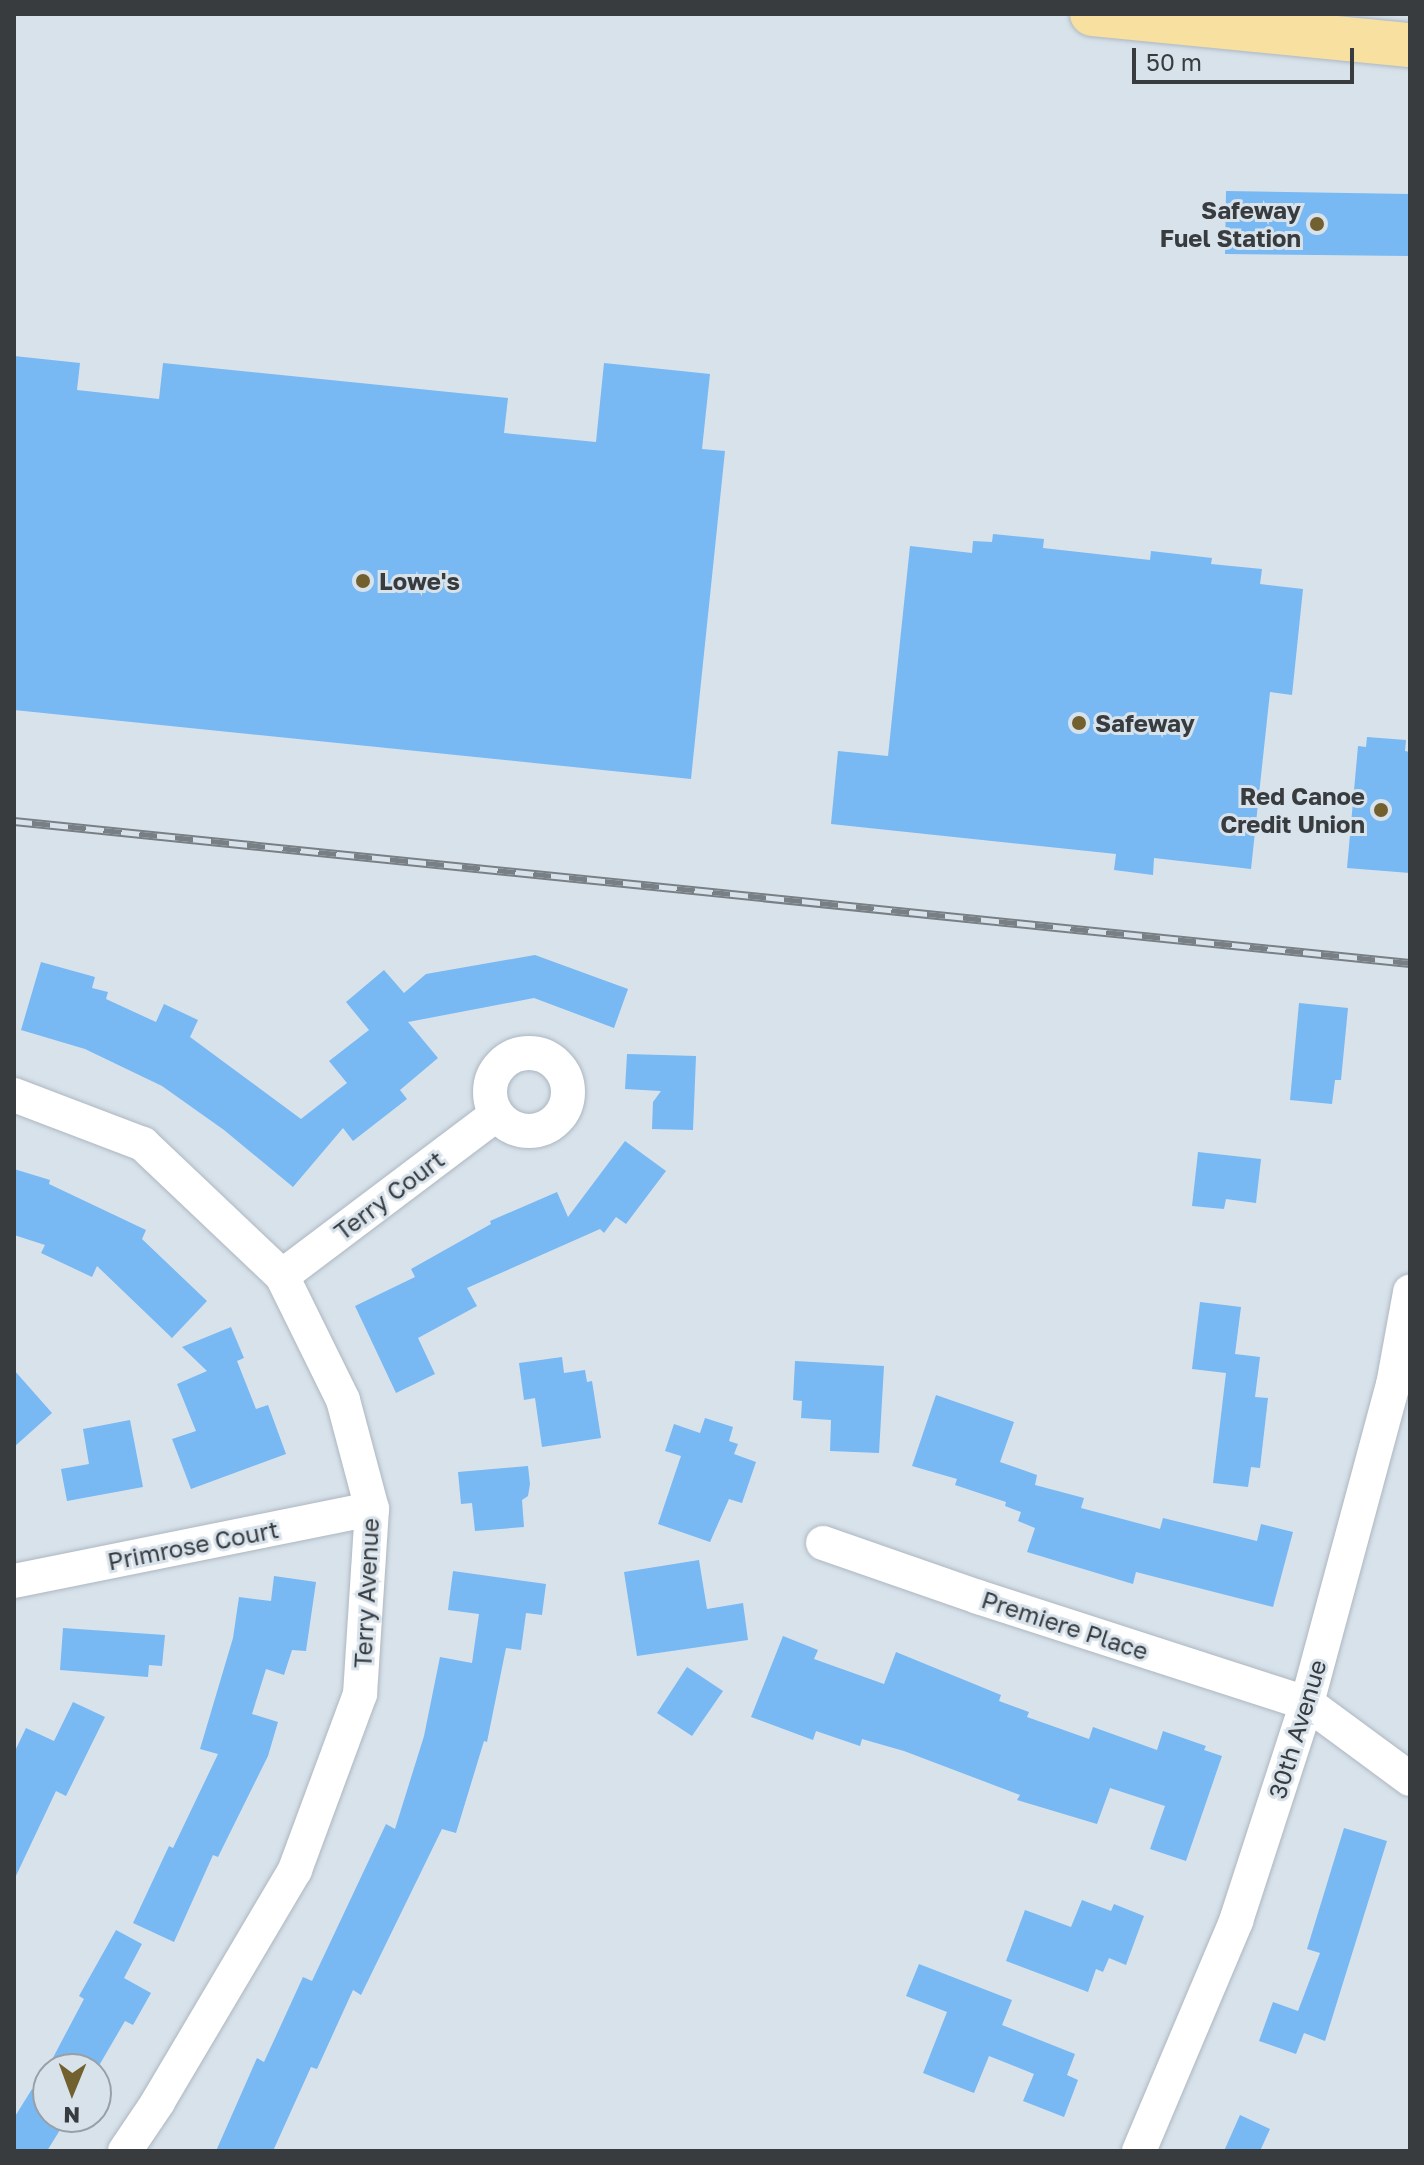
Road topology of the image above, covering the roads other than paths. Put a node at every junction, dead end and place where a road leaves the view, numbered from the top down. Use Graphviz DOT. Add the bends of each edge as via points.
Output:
graph roads {
  1 [pos="1092,14"];
  2 [pos="1410,45"];
  3 [pos="14,1095"];
  4 [pos="496,1115"];
  5 [pos="282,1276"];
  6 [pos="1410,1292"];
  7 [pos="372,1509"];
  8 [pos="823,1543"];
  9 [pos="14,1580"];
  10 [pos="1307,1703"];
  11 [pos="1410,1779"];
  12 [pos="125,2151"];
  13 [pos="1139,2151"];
  1 -- 2 [label="main road"];
  3 -- 5 [label="street, Terry Avenue" via="143,1144"];
  4 -- 5 [label="street, Terry Court"];
  5 -- 7 [label="street, Terry Avenue" via="343,1400"];
  6 -- 10 [label="street, 30th Avenue" via="1393,1385"];
  7 -- 9 [label="street, Primrose Court"];
  7 -- 12 [label="street, Terry Avenue" via="360,1694 295,1870"];
  8 -- 10 [label="street, Premiere Place"];
  10 -- 11 [label="street, Premiere Place"];
  10 -- 13 [label="street, 30th Avenue" via="1236,1921"];
}
